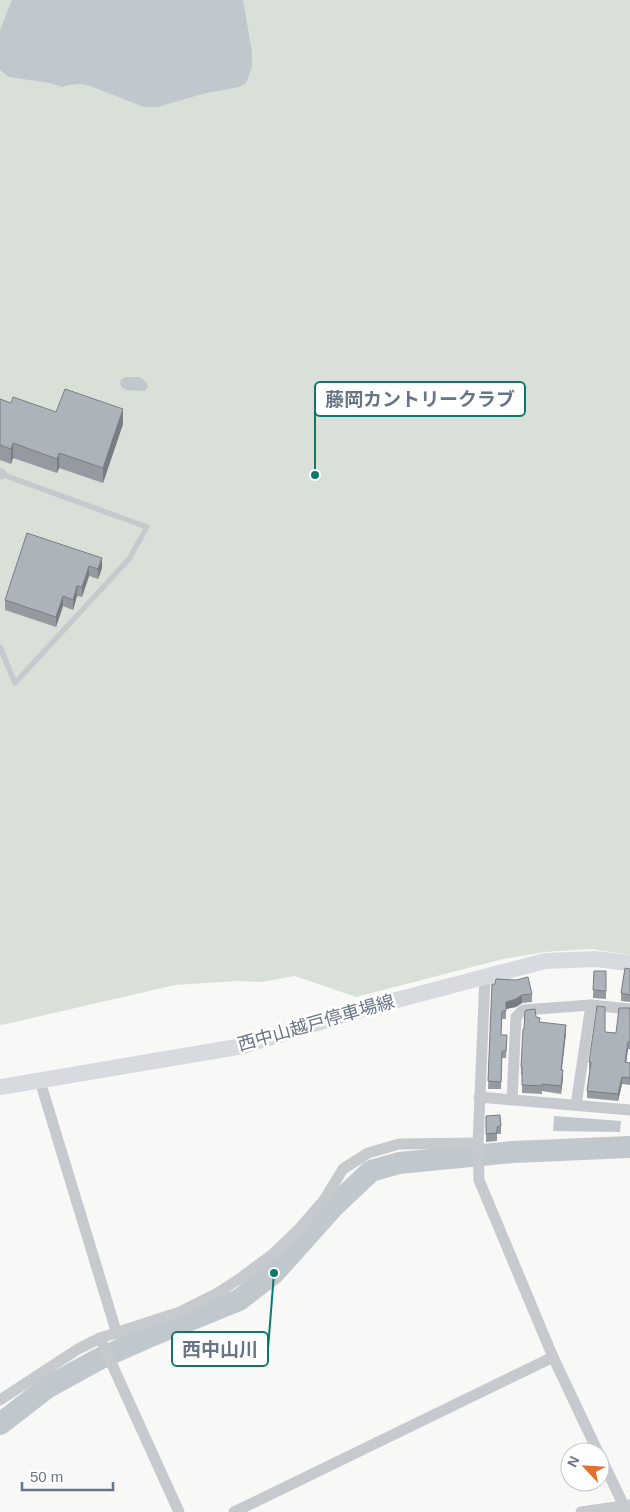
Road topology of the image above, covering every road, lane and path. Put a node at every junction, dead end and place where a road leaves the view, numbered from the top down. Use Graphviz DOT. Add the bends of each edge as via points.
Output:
graph roads {
  1 [pos="1,474"];
  2 [pos="0,647"];
  3 [pos="630,962"];
  4 [pos="484,977"];
  5 [pos="591,1005"];
  6 [pos="630,1009"];
  7 [pos="40,1081"];
  8 [pos="0,1087"];
  9 [pos="479,1097"];
  10 [pos="512,1100"];
  11 [pos="576,1105"];
  12 [pos="630,1110"];
  13 [pos="478,1145"];
  14 [pos="117,1334"];
  15 [pos="101,1340"];
  16 [pos="553,1357"];
  17 [pos="0,1400"];
  18 [pos="593,1442"];
  19 [pos="610,1476"];
  20 [pos="626,1508"];
  21 [pos="179,1512"];
  22 [pos="234,1512"];
  23 [pos="580,1512"];
  1 -- 2 [label="lane" via="147,527 129,559 15,683"];
  3 -- 4 [label="main road, 西中山越戸停車場線" via="595,959 545,961"];
  4 -- 7 [label="main road, 西中山越戸停車場線" via="366,1008 243,1046"];
  4 -- 9 [label="street"];
  5 -- 6 [label="street"];
  5 -- 10 [label="street" via="523,1010 516,1016"];
  5 -- 11 [label="street"];
  7 -- 8 [label="main road, 西中山越戸停車場線"];
  7 -- 14 [label="street"];
  9 -- 10 [label="street"];
  9 -- 13 [label="street"];
  10 -- 11 [label="street"];
  11 -- 12 [label="street"];
  13 -- 14 [label="street" via="398,1144 368,1153 343,1169 324,1200 298,1230 242,1277 180,1312"];
  13 -- 16 [label="street" via="479,1180"];
  14 -- 15 [label="street"];
  15 -- 17 [label="street" via="78,1349"];
  15 -- 21 [label="street"];
  16 -- 18 [label="street"];
  16 -- 22 [label="street"];
  19 -- 20 [label="street"];
  20 -- 23 [label="street"];
}
